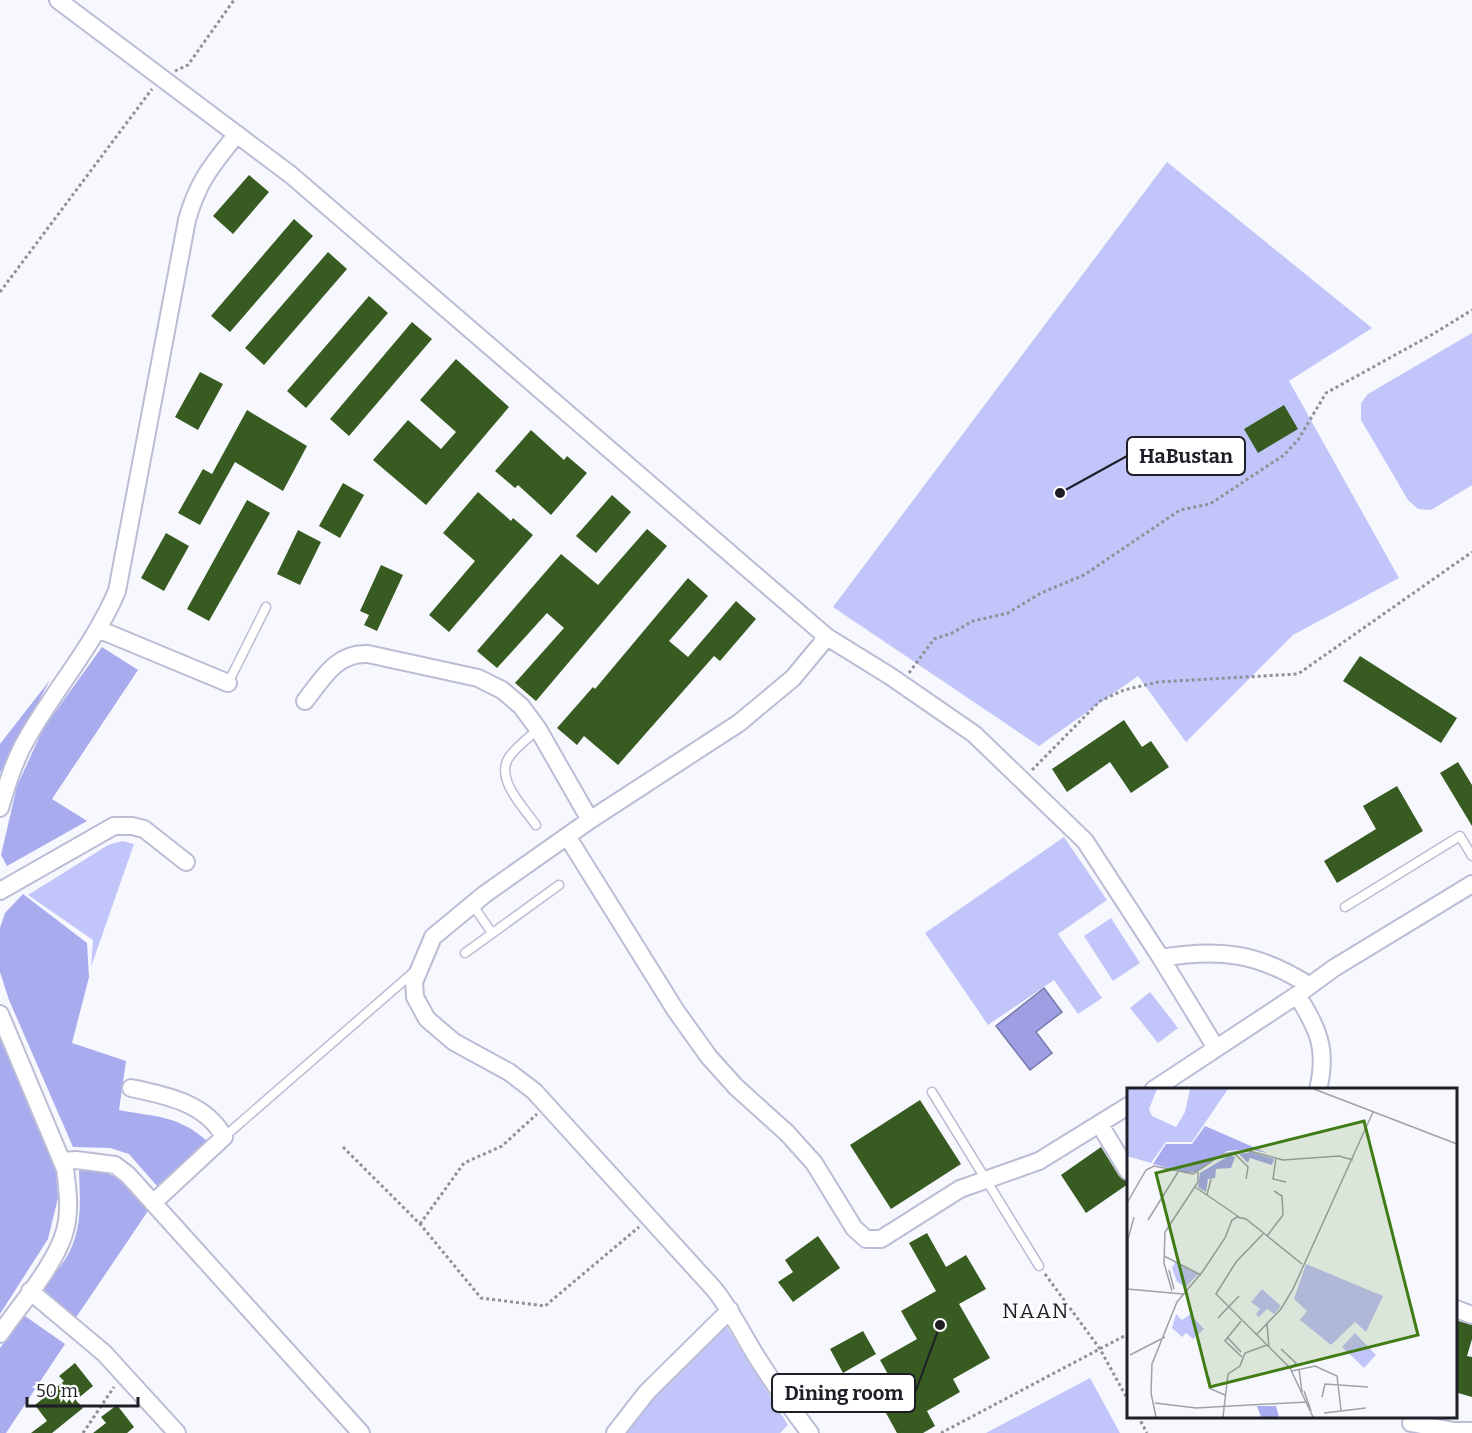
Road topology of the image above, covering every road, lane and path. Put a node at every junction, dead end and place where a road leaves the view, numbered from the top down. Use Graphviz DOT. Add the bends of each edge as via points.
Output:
graph roads {
  1 [pos="58,0"];
  2 [pos="234,0"];
  3 [pos="161,76"];
  4 [pos="237,134"];
  5 [pos="0,291"];
  6 [pos="1472,310"];
  7 [pos="1472,552"];
  8 [pos="266,607"];
  9 [pos="98,629"];
  10 [pos="827,637"];
  11 [pos="228,683"];
  12 [pos="902,684"];
  13 [pos="305,701"];
  14 [pos="538,729"];
  15 [pos="1023,780"];
  16 [pos="0,808"];
  17 [pos="590,820"];
  18 [pos="536,825"];
  19 [pos="567,836"];
  20 [pos="1472,856"];
  21 [pos="186,862"];
  22 [pos="1472,884"];
  23 [pos="559,885"];
  24 [pos="0,891"];
  25 [pos="472,904"];
  26 [pos="1345,907"];
  27 [pos="492,933"];
  28 [pos="465,953"];
  29 [pos="1161,958"];
  30 [pos="420,966"];
  31 [pos="1304,990"];
  32 [pos="0,1014"];
  33 [pos="1216,1048"];
  34 [pos="131,1088"];
  35 [pos="1155,1088"];
  36 [pos="1318,1088"];
  37 [pos="932,1092"];
  38 [pos="547,1105"];
  39 [pos="1127,1107"];
  40 [pos="1100,1125"];
  41 [pos="224,1137"];
  42 [pos="343,1147"];
  43 [pos="62,1161"];
  44 [pos="1127,1169"];
  45 [pos="984,1179"];
  46 [pos="153,1203"];
  47 [pos="650,1218"];
  48 [pos="420,1224"];
  49 [pos="1039,1266"];
  50 [pos="30,1291"];
  51 [pos="730,1310"];
  52 [pos="1457,1310"];
  53 [pos="1472,1315"];
  54 [pos="0,1334"];
  55 [pos="1127,1335"];
  56 [pos="1100,1349"];
  57 [pos="123,1374"];
  58 [pos="1127,1398"];
  59 [pos="1139,1418"];
  60 [pos="1411,1423"];
  61 [pos="1472,1431"];
  62 [pos="83,1433"];
  63 [pos="177,1433"];
  64 [pos="361,1433"];
  65 [pos="615,1433"];
  66 [pos="810,1433"];
  67 [pos="941,1433"];
  68 [pos="1147,1433"];
  1 -- 3 [label="street"];
  2 -- 3 [label="path" via="188,65"];
  3 -- 4 [label="street"];
  3 -- 5 [label="path"];
  4 -- 9 [label="street" via="202,178 186,220 117,591"];
  4 -- 10 [label="street" via="291,175"];
  6 -- 12 [label="path" via="1326,393 1298,440 1284,455 1210,504 1180,510 1084,575 1041,593 1008,613 974,621 934,639"];
  7 -- 15 [label="path" via="1298,674 1158,682 1124,690 1101,701"];
  8 -- 11 [label="lane"];
  9 -- 11 [label="street"];
  9 -- 16 [label="street" via="26,741 9,776"];
  10 -- 12 [label="street"];
  10 -- 17 [label="street" via="793,678 739,723"];
  12 -- 15 [label="street" via="974,734"];
  13 -- 14 [label="street" via="339,661 355,653 368,654 478,678 502,690 521,706"];
  14 -- 17 [label="street"];
  14 -- 18 [label="lane" via="508,758 503,770 506,781"];
  15 -- 29 [label="street" via="1085,841"];
  17 -- 19 [label="street"];
  19 -- 25 [label="street"];
  19 -- 45 [label="street" via="709,1057 814,1163 854,1228 866,1239 881,1239 960,1189"];
  20 -- 26 [label="lane" via="1460,836"];
  21 -- 24 [label="street" via="144,829 114,826"];
  22 -- 31 [label="street"];
  23 -- 27 [label="lane"];
  25 -- 27 [label="lane"];
  25 -- 30 [label="street" via="433,937"];
  27 -- 28 [label="lane"];
  29 -- 31 [label="street" via="1232,954 1289,973"];
  29 -- 33 [label="street"];
  30 -- 38 [label="street" via="414,982 415,997 427,1019 454,1042 509,1072"];
  30 -- 41 [label="lane"];
  31 -- 33 [label="street"];
  31 -- 36 [label="street" via="1321,1041"];
  32 -- 43 [label="street"];
  33 -- 35 [label="street"];
  34 -- 41 [label="street" via="175,1097 204,1114"];
  37 -- 45 [label="lane"];
  38 -- 47 [label="street"];
  38 -- 48 [label="path" via="502,1146 464,1163"];
  39 -- 40 [label="street"];
  40 -- 44 [label="street"];
  40 -- 45 [label="street" via="1039,1161"];
  41 -- 46 [label="street"];
  42 -- 48 [label="path"];
  43 -- 46 [label="street" via="116,1165"];
  43 -- 50 [label="street" via="69,1195 66,1222 47,1267"];
  45 -- 49 [label="lane"];
  46 -- 64 [label="street"];
  47 -- 48 [label="path" via="545,1306 481,1298"];
  47 -- 51 [label="street"];
  49 -- 56 [label="path"];
  50 -- 54 [label="street"];
  50 -- 57 [label="street" via="104,1353"];
  51 -- 65 [label="street" via="647,1392"];
  51 -- 66 [label="street" via="756,1356"];
  52 -- 53 [label="street"];
  55 -- 56 [label="path"];
  56 -- 58 [label="path"];
  56 -- 67 [label="path"];
  57 -- 62 [label="path"];
  57 -- 63 [label="street"];
  59 -- 68 [label="path"];
  60 -- 61 [label="street"];
}
